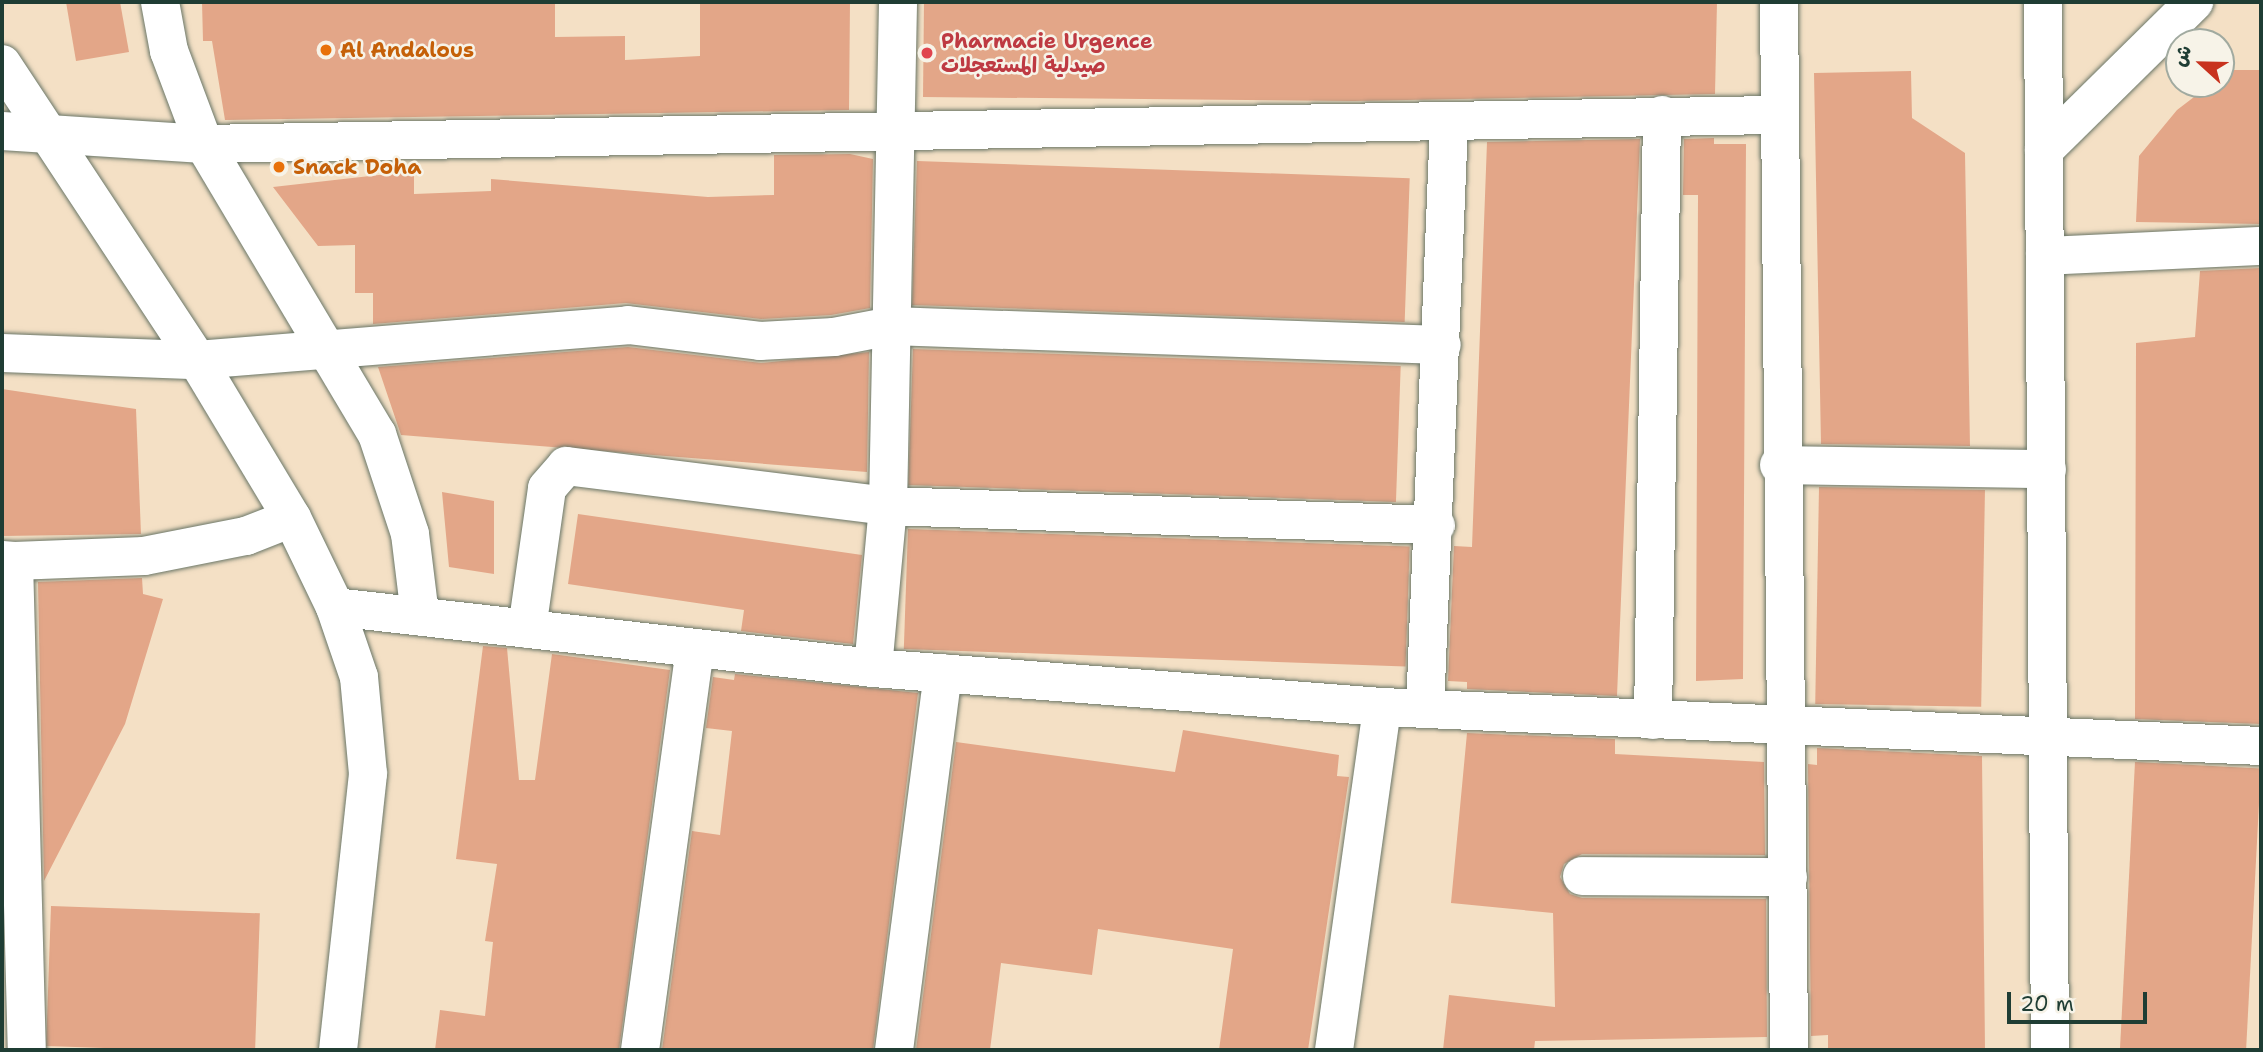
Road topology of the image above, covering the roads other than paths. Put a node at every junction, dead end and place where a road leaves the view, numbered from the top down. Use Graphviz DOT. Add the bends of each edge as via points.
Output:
graph roads {
  1 [pos="160,2"];
  2 [pos="898,2"];
  3 [pos="1779,2"];
  4 [pos="2043,2"];
  5 [pos="2193,2"];
  6 [pos="2,64"];
  7 [pos="1662,115"];
  8 [pos="1777,115"];
  9 [pos="1449,125"];
  10 [pos="2,131"];
  11 [pos="43,132"];
  12 [pos="894,135"];
  13 [pos="204,144"];
  14 [pos="2044,150"];
  15 [pos="2261,246"];
  16 [pos="2045,256"];
  17 [pos="891,326"];
  18 [pos="1442,345"];
  19 [pos="331,351"];
  20 [pos="2,353"];
  21 [pos="197,360"];
  22 [pos="1779,465"];
  23 [pos="2047,469"];
  24 [pos="888,506"];
  25 [pos="292,518"];
  26 [pos="1436,525"];
  27 [pos="8,561"];
  28 [pos="335,607"];
  29 [pos="420,616"];
  30 [pos="527,629"];
  31 [pos="695,649"];
  32 [pos="873,668"];
  33 [pos="943,673"];
  34 [pos="1382,707"];
  35 [pos="1425,709"];
  36 [pos="1653,720"];
  37 [pos="1785,725"];
  38 [pos="2047,738"];
  39 [pos="2261,747"];
  40 [pos="1582,876"];
  41 [pos="1788,877"];
  42 [pos="27,1050"];
  43 [pos="338,1050"];
  44 [pos="640,1050"];
  45 [pos="894,1050"];
  46 [pos="1334,1050"];
  47 [pos="1789,1050"];
  48 [pos="2050,1050"];
  1 -- 13 [label="street" via="169,51"];
  2 -- 12 [label="street"];
  3 -- 8 [label="street"];
  4 -- 14 [label="street"];
  5 -- 14 [label="street"];
  6 -- 11 [label="street"];
  7 -- 8 [label="street"];
  7 -- 9 [label="street"];
  7 -- 36 [label="street"];
  8 -- 22 [label="street"];
  9 -- 12 [label="street"];
  9 -- 18 [label="street"];
  10 -- 11 [label="street"];
  11 -- 13 [label="street"];
  11 -- 21 [label="street"];
  12 -- 13 [label="street"];
  12 -- 17 [label="street"];
  13 -- 19 [label="street"];
  14 -- 16 [label="street"];
  15 -- 16 [label="street"];
  16 -- 23 [label="street"];
  17 -- 18 [label="street"];
  17 -- 19 [label="street" via="834,337 760,341 628,325"];
  17 -- 24 [label="street"];
  18 -- 26 [label="street"];
  19 -- 21 [label="street"];
  19 -- 29 [label="street" via="377,434 397,484"];
  20 -- 21 [label="street"];
  21 -- 25 [label="street"];
  22 -- 23 [label="street"];
  22 -- 37 [label="street"];
  23 -- 38 [label="street"];
  24 -- 26 [label="street"];
  24 -- 30 [label="street" via="566,466 547,488"];
  24 -- 32 [label="street"];
  25 -- 27 [label="street" via="246,536 144,556"];
  25 -- 28 [label="street"];
  26 -- 35 [label="street"];
  27 -- 42 [label="street"];
  28 -- 29 [label="street"];
  28 -- 43 [label="street" via="359,677 368,774"];
  29 -- 30 [label="street"];
  30 -- 31 [label="street"];
  31 -- 32 [label="street"];
  31 -- 44 [label="street"];
  32 -- 33 [label="street"];
  33 -- 34 [label="street"];
  33 -- 45 [label="street"];
  34 -- 35 [label="street"];
  34 -- 46 [label="street"];
  35 -- 36 [label="street"];
  36 -- 37 [label="street"];
  37 -- 38 [label="street"];
  37 -- 41 [label="street"];
  38 -- 39 [label="street"];
  38 -- 48 [label="street"];
  40 -- 41 [label="street"];
  41 -- 47 [label="street"];
}
